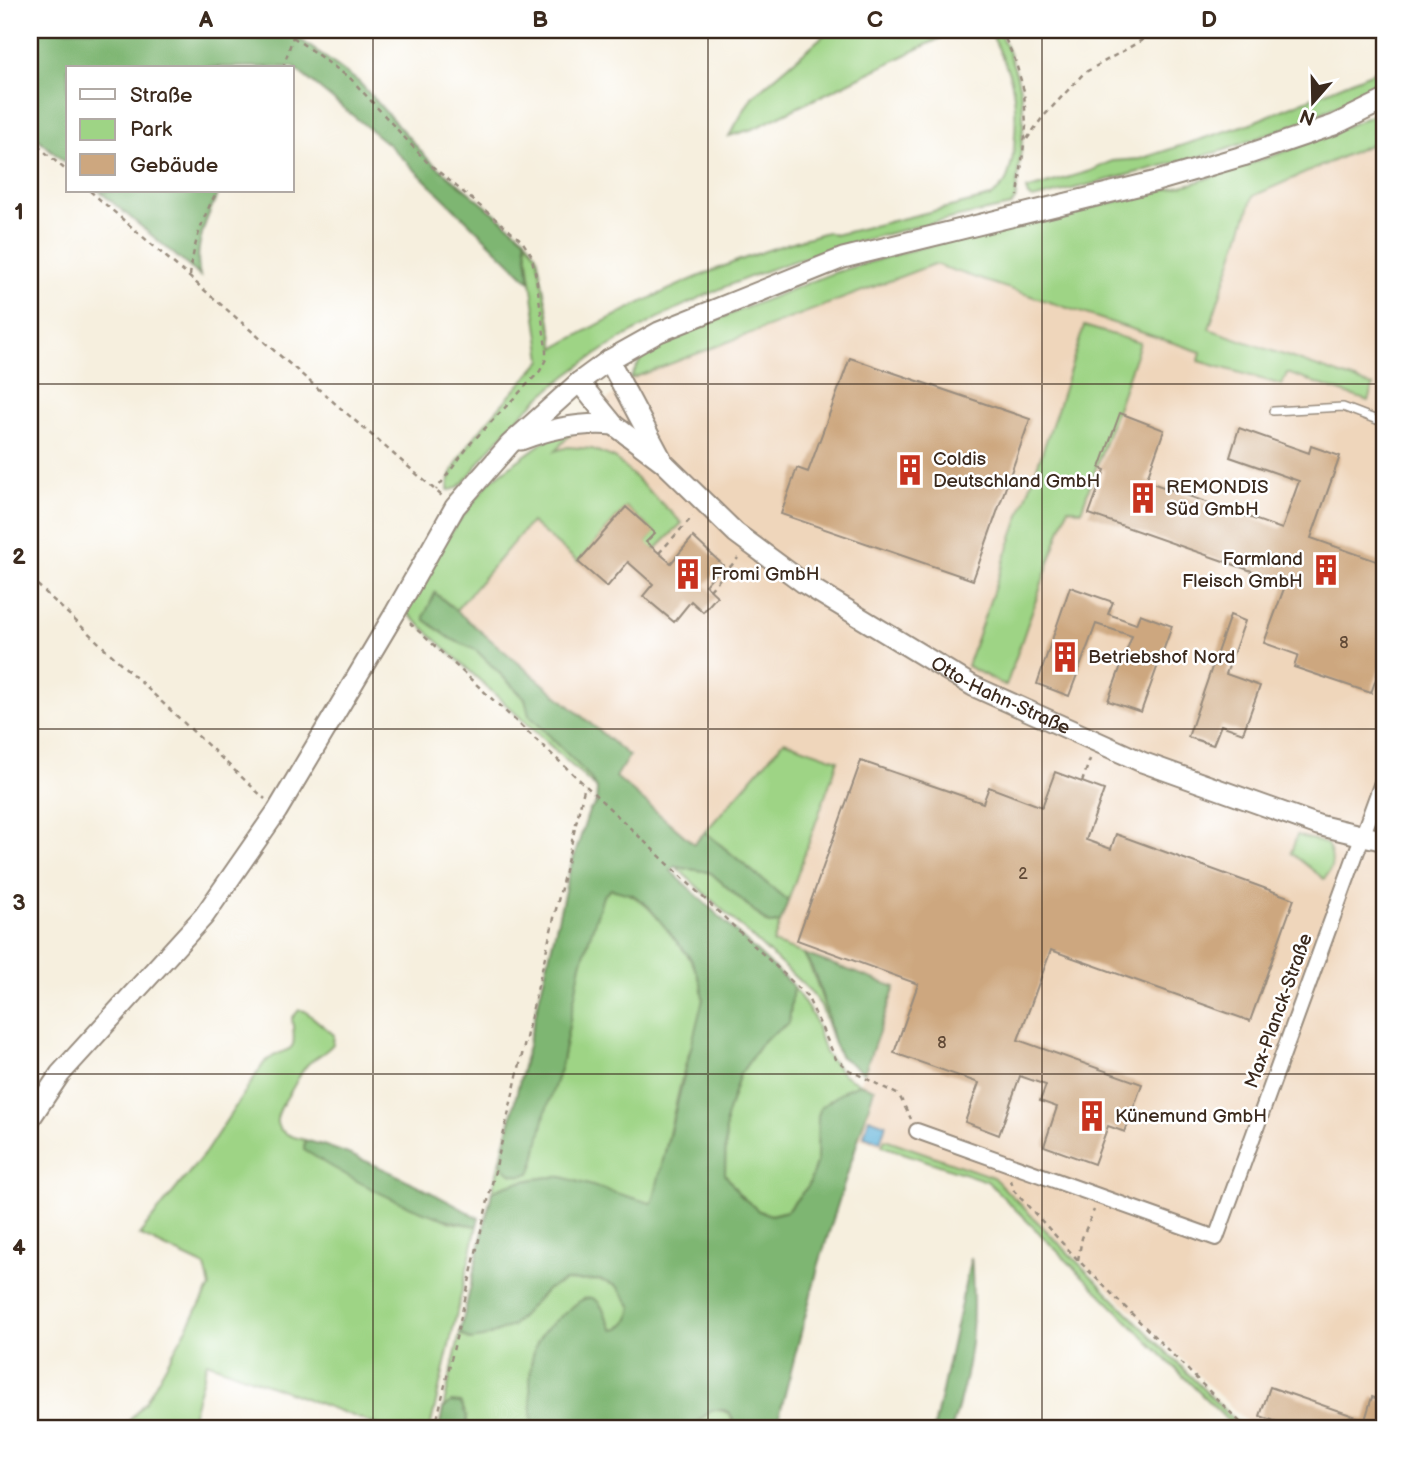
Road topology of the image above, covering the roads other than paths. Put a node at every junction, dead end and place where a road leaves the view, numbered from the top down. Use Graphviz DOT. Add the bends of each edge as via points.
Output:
graph roads {
  1 [pos="1385,100"];
  2 [pos="609,360"];
  3 [pos="579,382"];
  4 [pos="1273,411"];
  5 [pos="1385,422"];
  6 [pos="614,425"];
  7 [pos="510,444"];
  8 [pos="663,462"];
  9 [pos="1385,774"];
  10 [pos="1363,837"];
  11 [pos="1385,841"];
  12 [pos="30,1119"];
  13 [pos="917,1131"];
  1 -- 2 [label="street" via="1334,125 1243,156 843,258 659,332"];
  2 -- 3 [label="street"];
  2 -- 8 [label="street"];
  3 -- 6 [label="street"];
  3 -- 7 [label="street"];
  4 -- 5 [label="lane" via="1343,407"];
  6 -- 7 [label="street" via="549,429"];
  6 -- 8 [label="street"];
  7 -- 12 [label="street" via="455,507 277,811 204,916 60,1074"];
  8 -- 10 [label="street, Otto-Hahn-Straße" via="736,534 805,584 973,686 1142,762"];
  9 -- 10 [label="street, Max-Planck-Straße"];
  10 -- 11 [label="street, Otto-Hahn-Straße"];
  10 -- 13 [label="street, Max-Planck-Straße" via="1216,1238"];
}
